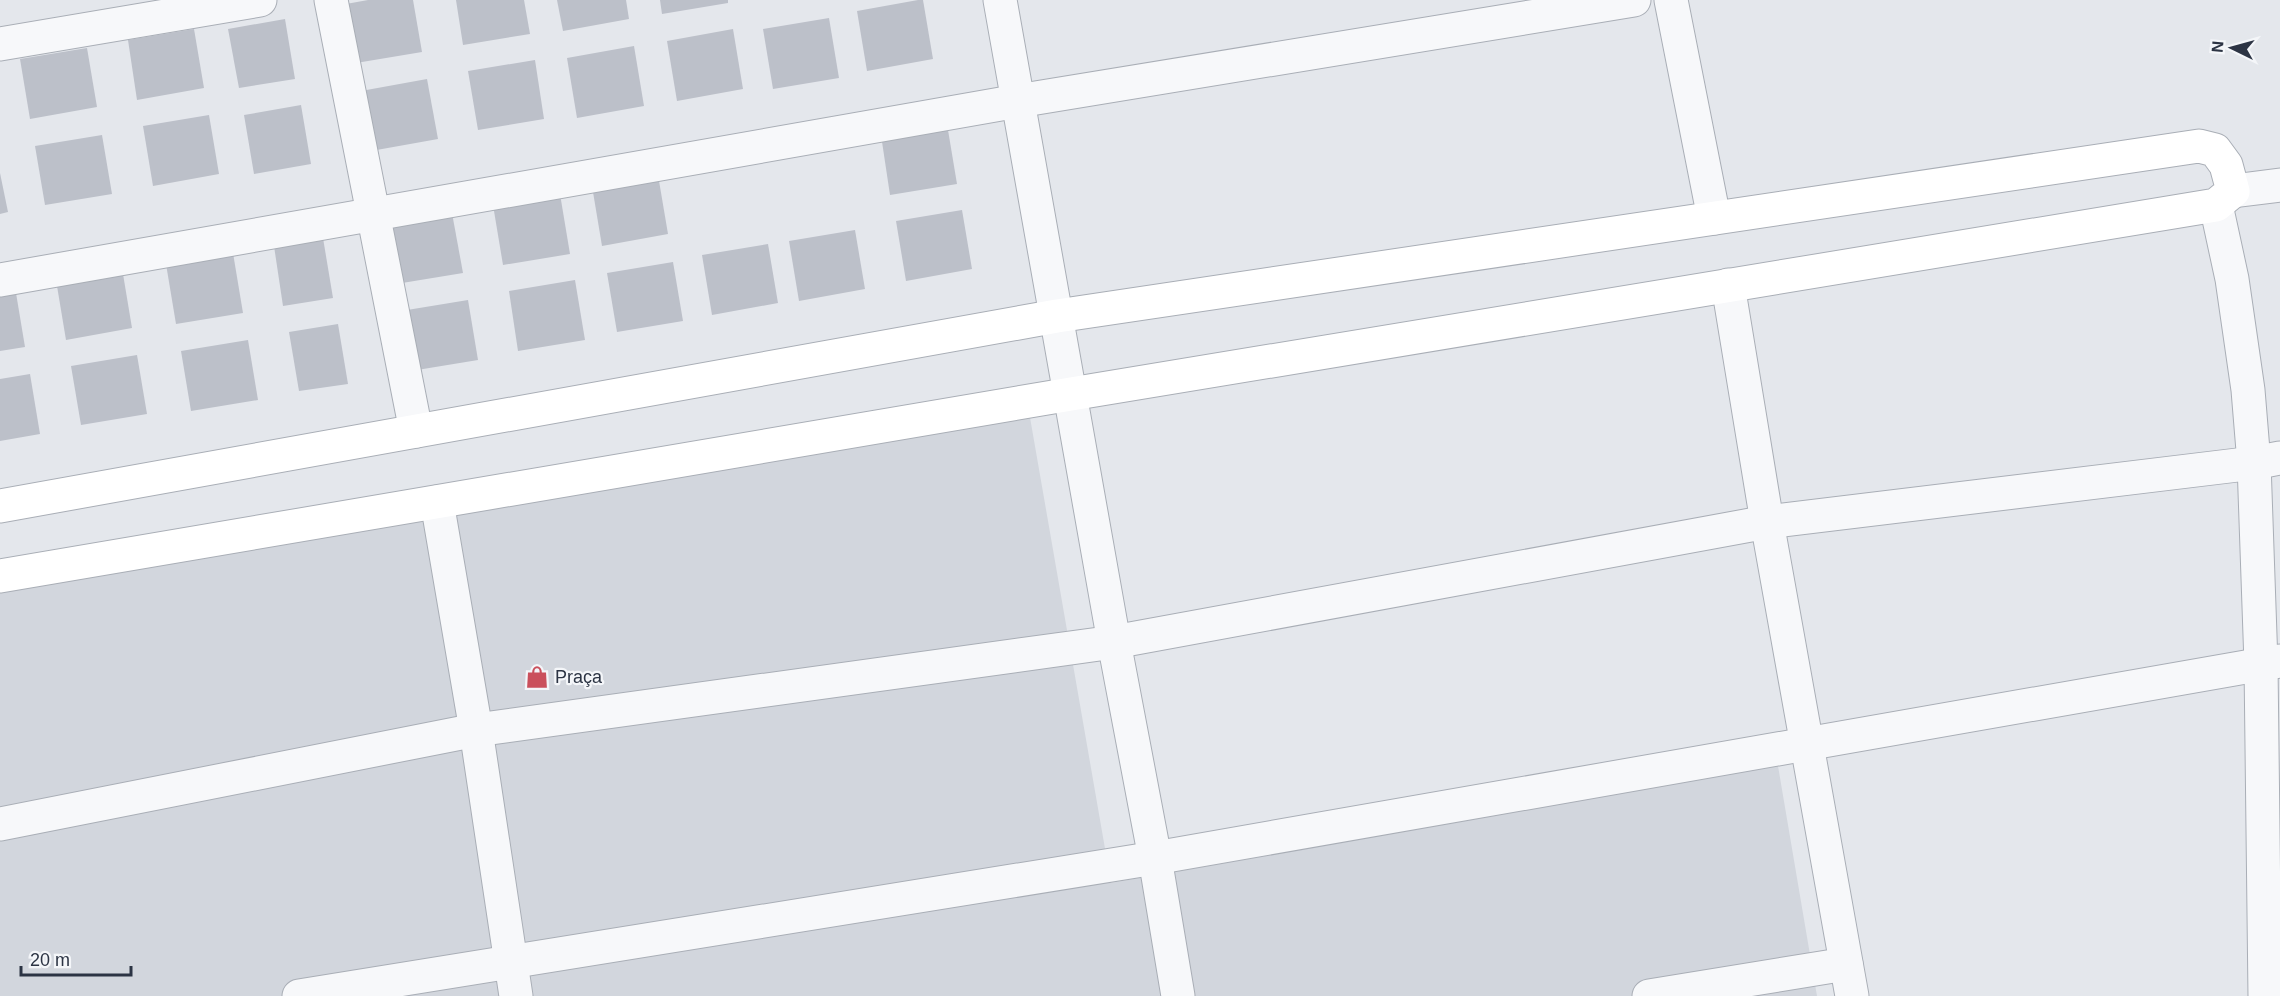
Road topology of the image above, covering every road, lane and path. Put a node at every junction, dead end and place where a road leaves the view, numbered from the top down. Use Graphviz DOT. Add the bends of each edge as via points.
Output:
graph roads {
  1 [pos="260,0"];
  2 [pos="331,0"];
  3 [pos="1000,0"];
  4 [pos="1634,0"];
  5 [pos="1671,0"];
  6 [pos="0,44"];
  7 [pos="1018,101"];
  8 [pos="2280,185"];
  9 [pos="2225,198"];
  10 [pos="375,214"];
  11 [pos="1714,218"];
  12 [pos="0,279"];
  13 [pos="1728,285"];
  14 [pos="1057,316"];
  15 [pos="1071,394"];
  16 [pos="417,431"];
  17 [pos="2267,460"];
  18 [pos="437,502"];
  19 [pos="0,506"];
  20 [pos="1767,522"];
  21 [pos="0,576"];
  22 [pos="1114,642"];
  23 [pos="2270,663"];
  24 [pos="476,730"];
  25 [pos="1807,744"];
  26 [pos="0,824"];
  27 [pos="1155,858"];
  28 [pos="2272,936"];
  29 [pos="512,962"];
  30 [pos="1846,964"];
  31 [pos="299,996"];
  32 [pos="516,996"];
  33 [pos="1178,996"];
  34 [pos="1649,996"];
  35 [pos="1852,996"];
  36 [pos="2265,996"];
  1 -- 6 [label="street"];
  2 -- 10 [label="street"];
  3 -- 7 [label="street"];
  4 -- 7 [label="street"];
  5 -- 11 [label="street"];
  7 -- 10 [label="street"];
  7 -- 14 [label="street"];
  8 -- 9 [label="street"];
  9 -- 11 [label="street" via="2226,165 2215,150 2199,146"];
  9 -- 13 [label="street"];
  9 -- 17 [label="street" via="2248,390"];
  10 -- 12 [label="street"];
  10 -- 16 [label="street"];
  11 -- 14 [label="street"];
  13 -- 15 [label="street"];
  13 -- 20 [label="street"];
  14 -- 15 [label="street"];
  14 -- 16 [label="street"];
  15 -- 18 [label="street"];
  15 -- 22 [label="street"];
  16 -- 19 [label="street"];
  17 -- 20 [label="street"];
  17 -- 23 [label="street"];
  18 -- 21 [label="street"];
  18 -- 24 [label="street"];
  20 -- 22 [label="street"];
  20 -- 25 [label="street"];
  22 -- 24 [label="street"];
  22 -- 27 [label="street"];
  23 -- 25 [label="street"];
  23 -- 28 [label="street"];
  24 -- 26 [label="street"];
  24 -- 29 [label="street"];
  25 -- 27 [label="street"];
  25 -- 30 [label="street"];
  27 -- 29 [label="street"];
  27 -- 33 [label="street"];
  28 -- 36 [label="street"];
  29 -- 31 [label="street"];
  29 -- 32 [label="street"];
  30 -- 34 [label="street"];
  30 -- 35 [label="street"];
}
